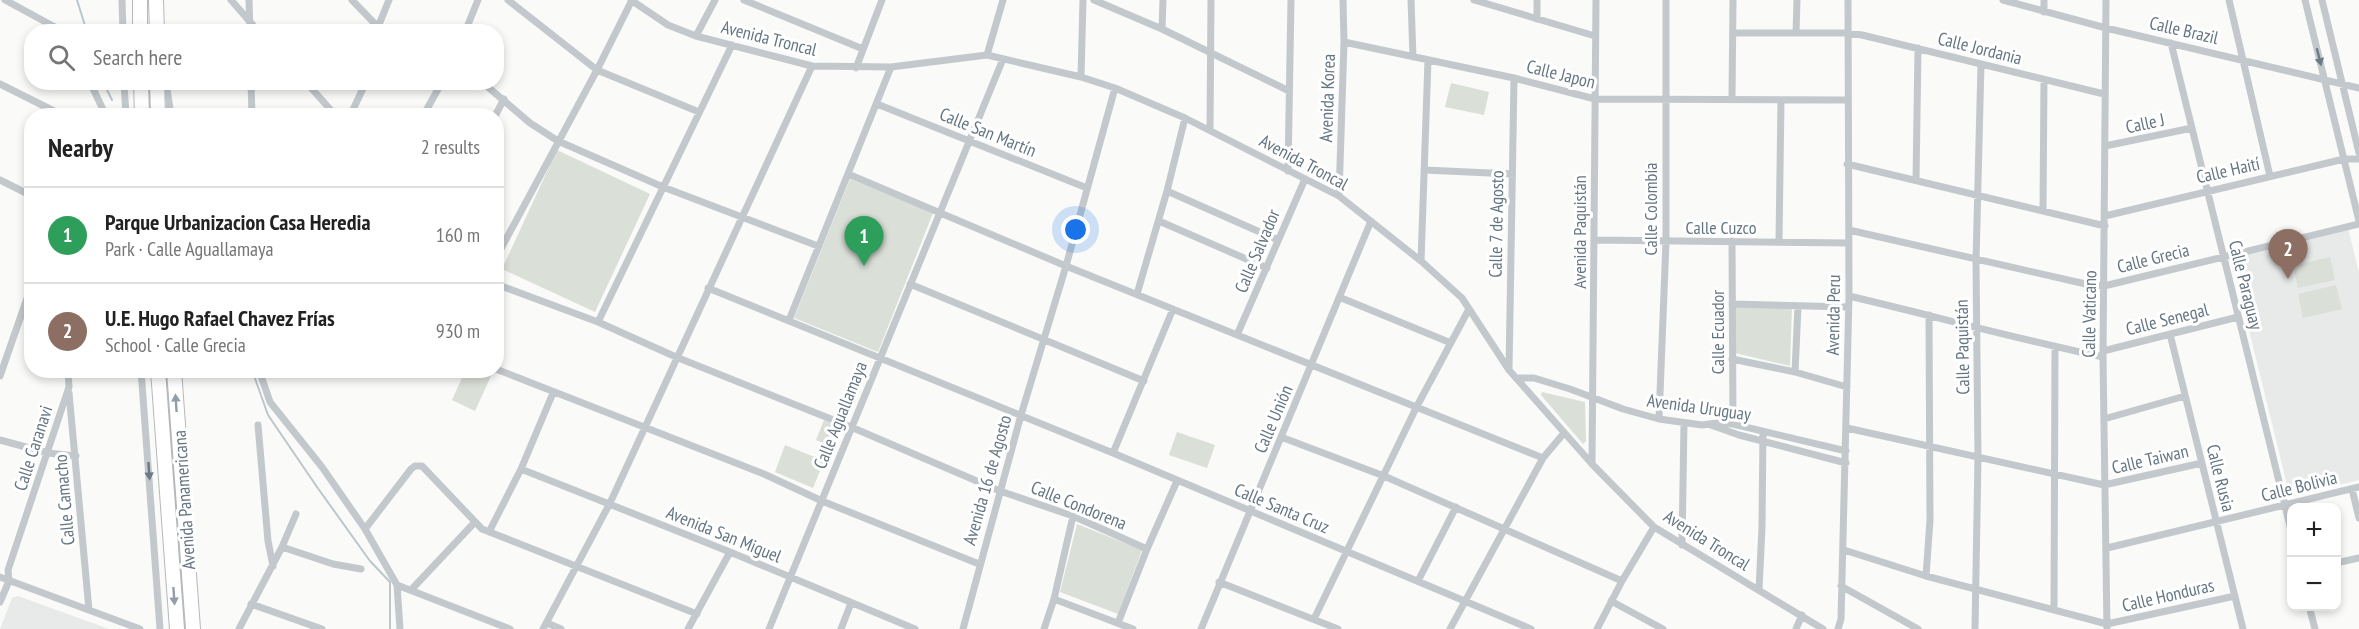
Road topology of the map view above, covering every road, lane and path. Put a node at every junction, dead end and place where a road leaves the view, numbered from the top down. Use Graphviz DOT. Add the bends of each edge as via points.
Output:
graph roads {
  1 [pos="5,0"];
  2 [pos="122,0"];
  3 [pos="140,0"];
  4 [pos="156,0"];
  5 [pos="231,0"];
  6 [pos="249,0"];
  7 [pos="352,0"];
  8 [pos="389,0"];
  9 [pos="478,0"];
  10 [pos="508,0"];
  11 [pos="632,0"];
  12 [pos="715,0"];
  13 [pos="744,0"];
  14 [pos="882,0"];
  15 [pos="1003,0"];
  16 [pos="1083,0"];
  17 [pos="1094,0"];
  18 [pos="1163,0"];
  19 [pos="1211,0"];
  20 [pos="1291,0"];
  21 [pos="1343,0"];
  22 [pos="1411,0"];
  23 [pos="1476,0"];
  24 [pos="1537,0"];
  25 [pos="1596,0"];
  26 [pos="1666,0"];
  27 [pos="1733,0"];
  28 [pos="1797,0"];
  29 [pos="1848,0"];
  30 [pos="2003,0"];
  31 [pos="2044,0"];
  32 [pos="2106,0"];
  33 [pos="2229,0"];
  34 [pos="2305,0"];
  35 [pos="2322,0"];
  36 [pos="2044,12"];
  37 [pos="1537,19"];
  38 [pos="249,20"];
  39 [pos="49,24"];
  40 [pos="123,24"];
  41 [pos="140,24"];
  42 [pos="157,24"];
  43 [pos="249,24"];
  44 [pos="253,24"];
  45 [pos="375,24"];
  46 [pos="379,24"];
  47 [pos="468,24"];
  48 [pos="2106,28"];
  49 [pos="1162,29"];
  50 [pos="1732,33"];
  51 [pos="1796,33"];
  52 [pos="1847,33"];
  53 [pos="696,36"];
  54 [pos="1595,36"];
  55 [pos="1344,42"];
  56 [pos="2171,43"];
  57 [pos="732,45"];
  58 [pos="1918,48"];
  59 [pos="863,49"];
  60 [pos="1210,53"];
  61 [pos="987,55"];
  62 [pos="1413,57"];
  63 [pos="1003,59"];
  64 [pos="1428,60"];
  65 [pos="2243,60"];
  66 [pos="1981,64"];
  67 [pos="812,66"];
  68 [pos="891,67"];
  69 [pos="856,68"];
  70 [pos="597,70"];
  71 [pos="1081,77"];
  72 [pos="1514,78"];
  73 [pos="2324,78"];
  74 [pos="2044,80"];
  75 [pos="2342,83"];
  76 [pos="0,84"];
  77 [pos="1115,88"];
  78 [pos="2359,88"];
  79 [pos="94,90"];
  80 [pos="124,90"];
  81 [pos="141,90"];
  82 [pos="157,90"];
  83 [pos="167,90"];
  84 [pos="251,90"];
  85 [pos="313,90"];
  86 [pos="362,90"];
  87 [pos="438,90"];
  88 [pos="492,90"];
  89 [pos="1289,91"];
  90 [pos="2104,94"];
  91 [pos="1732,98"];
  92 [pos="504,99"];
  93 [pos="1595,99"];
  94 [pos="1666,99"];
  95 [pos="1781,100"];
  96 [pos="1846,100"];
  97 [pos="877,104"];
  98 [pos="48,108"];
  99 [pos="102,108"];
  100 [pos="126,108"];
  101 [pos="142,108"];
  102 [pos="158,108"];
  103 [pos="170,108"];
  104 [pos="252,108"];
  105 [pos="329,108"];
  106 [pos="354,108"];
  107 [pos="427,108"];
  108 [pos="499,108"];
  109 [pos="699,112"];
  110 [pos="1185,118"];
  111 [pos="2192,128"];
  112 [pos="1210,129"];
  113 [pos="970,140"];
  114 [pos="558,141"];
  115 [pos="2105,146"];
  116 [pos="2359,153"];
  117 [pos="2344,159"];
  118 [pos="2359,159"];
  119 [pos="1847,164"];
  120 [pos="1424,170"];
  121 [pos="1288,171"];
  122 [pos="848,174"];
  123 [pos="1512,174"];
  124 [pos="2270,176"];
  125 [pos="1305,179"];
  126 [pos="1916,180"];
  127 [pos="1,183"];
  128 [pos="663,187"];
  129 [pos="1087,188"];
  130 [pos="2207,190"];
  131 [pos="1167,191"];
  132 [pos="24,193"];
  133 [pos="1339,196"];
  134 [pos="1977,196"];
  135 [pos="2043,211"];
  136 [pos="941,214"];
  137 [pos="742,215"];
  138 [pos="2105,216"];
  139 [pos="1371,220"];
  140 [pos="1159,221"];
  141 [pos="2359,222"];
  142 [pos="2105,226"];
  143 [pos="1849,230"];
  144 [pos="1278,240"];
  145 [pos="1594,240"];
  146 [pos="1732,241"];
  147 [pos="1666,242"];
  148 [pos="1779,242"];
  149 [pos="504,243"];
  150 [pos="1849,243"];
  151 [pos="818,246"];
  152 [pos="2223,256"];
  153 [pos="1421,261"];
  154 [pos="1976,261"];
  155 [pos="1066,266"];
  156 [pos="1267,268"];
  157 [pos="910,284"];
  158 [pos="2104,286"];
  159 [pos="504,287"];
  160 [pos="708,288"];
  161 [pos="1137,294"];
  162 [pos="1849,296"];
  163 [pos="1339,297"];
  164 [pos="1732,304"];
  165 [pos="1798,306"];
  166 [pos="1848,307"];
  167 [pos="24,309"];
  168 [pos="1173,309"];
  169 [pos="1469,309"];
  170 [pos="22,315"];
  171 [pos="1929,315"];
  172 [pos="2238,317"];
  173 [pos="789,320"];
  174 [pos="597,322"];
  175 [pos="1976,328"];
  176 [pos="2170,334"];
  177 [pos="1237,335"];
  178 [pos="1044,339"];
  179 [pos="1451,343"];
  180 [pos="2055,346"];
  181 [pos="2103,354"];
  182 [pos="676,357"];
  183 [pos="880,357"];
  184 [pos="1732,359"];
  185 [pos="1312,366"];
  186 [pos="1509,370"];
  187 [pos="504,372"];
  188 [pos="1794,372"];
  189 [pos="0,376"];
  190 [pos="68,378"];
  191 [pos="142,378"];
  192 [pos="159,378"];
  193 [pos="175,378"];
  194 [pos="262,378"];
  195 [pos="1516,378"];
  196 [pos="1144,381"];
  197 [pos="69,387"];
  198 [pos="1847,387"];
  199 [pos="553,393"];
  200 [pos="2186,396"];
  201 [pos="1592,398"];
  202 [pos="1416,408"];
  203 [pos="1021,415"];
  204 [pos="1659,419"];
  205 [pos="2104,419"];
  206 [pos="1684,423"];
  207 [pos="1708,424"];
  208 [pos="1733,424"];
  209 [pos="258,425"];
  210 [pos="851,427"];
  211 [pos="1847,428"];
  212 [pos="643,429"];
  213 [pos="1763,432"];
  214 [pos="1564,433"];
  215 [pos="1281,437"];
  216 [pos="0,440"];
  217 [pos="1763,441"];
  218 [pos="1929,446"];
  219 [pos="1846,451"];
  220 [pos="48,453"];
  221 [pos="1113,453"];
  222 [pos="76,456"];
  223 [pos="1978,457"];
  224 [pos="1543,458"];
  225 [pos="1846,463"];
  226 [pos="2202,463"];
  227 [pos="1592,464"];
  228 [pos="521,469"];
  229 [pos="2055,474"];
  230 [pos="1384,476"];
  231 [pos="1177,481"];
  232 [pos="2104,485"];
  233 [pos="2356,488"];
  234 [pos="1000,491"];
  235 [pos="822,501"];
  236 [pos="610,503"];
  237 [pos="2284,505"];
  238 [pos="1456,507"];
  239 [pos="1251,511"];
  240 [pos="296,514"];
  241 [pos="1073,516"];
  242 [pos="2287,516"];
  243 [pos="2359,518"];
  244 [pos="2216,522"];
  245 [pos="474,523"];
  246 [pos="1653,526"];
  247 [pos="1505,528"];
  248 [pos="365,529"];
  249 [pos="489,532"];
  250 [pos="1682,545"];
  251 [pos="282,547"];
  252 [pos="2107,548"];
  253 [pos="1147,549"];
  254 [pos="1844,550"];
  255 [pos="730,552"];
  256 [pos="1347,552"];
  257 [pos="2359,558"];
  258 [pos="2341,562"];
  259 [pos="979,564"];
  260 [pos="273,566"];
  261 [pos="577,567"];
  262 [pos="361,569"];
  263 [pos="1926,576"];
  264 [pos="0,577"];
  265 [pos="792,578"];
  266 [pos="9,581"];
  267 [pos="1418,581"];
  268 [pos="1622,581"];
  269 [pos="1219,582"];
  270 [pos="398,585"];
  271 [pos="1841,586"];
  272 [pos="1977,588"];
  273 [pos="411,590"];
  274 [pos="1759,590"];
  275 [pos="2235,596"];
  276 [pos="1054,599"];
  277 [pos="1465,600"];
  278 [pos="1611,601"];
  279 [pos="0,602"];
  280 [pos="251,603"];
  281 [pos="851,603"];
  282 [pos="2054,609"];
  283 [pos="88,610"];
  284 [pos="2310,611"];
  285 [pos="697,614"];
  286 [pos="1802,615"];
  287 [pos="1314,619"];
  288 [pos="1118,623"];
  289 [pos="545,626"];
  290 [pos="1651,626"];
  291 [pos="2107,627"];
  292 [pos="912,628"];
  293 [pos="2315,628"];
  294 [pos="140,629"];
  295 [pos="160,629"];
  296 [pos="177,629"];
  297 [pos="194,629"];
  298 [pos="239,629"];
  299 [pos="322,629"];
  300 [pos="400,629"];
  301 [pos="510,629"];
  302 [pos="561,629"];
  303 [pos="688,629"];
  304 [pos="769,629"];
  305 [pos="841,629"];
  306 [pos="963,629"];
  307 [pos="1044,629"];
  308 [pos="1133,629"];
  309 [pos="1201,629"];
  310 [pos="1338,629"];
  311 [pos="1450,629"];
  312 [pos="1531,629"];
  313 [pos="1598,629"];
  314 [pos="1663,629"];
  315 [pos="1796,629"];
  316 [pos="1824,629"];
  317 [pos="1838,629"];
  318 [pos="1918,629"];
  319 [pos="1975,629"];
  320 [pos="2243,629"];
  321 [pos="2306,629"];
  1 -- 39 [label="street"];
  2 -- 40 [label="street"];
  3 -- 41 [label="highway"];
  4 -- 42 [label="highway"];
  5 -- 38 [label="street"];
  6 -- 38 [label="street"];
  7 -- 45 [label="street"];
  8 -- 46 [label="street"];
  9 -- 47 [label="street"];
  10 -- 70 [label="street"];
  11 -- 53 [label="street, Avenida Troncal" via="668,25"];
  11 -- 70 [label="street"];
  12 -- 53 [label="street"];
  13 -- 59 [label="street"];
  14 -- 59 [label="street"];
  15 -- 61 [label="street"];
  16 -- 71 [label="street"];
  17 -- 49 [label="street"];
  18 -- 49 [label="street"];
  19 -- 60 [label="street"];
  20 -- 89 [label="street"];
  21 -- 55 [label="street, Avenida Korea"];
  22 -- 62 [label="street"];
  23 -- 37 [label="street"];
  24 -- 37 [label="street"];
  25 -- 54 [label="street, Avenida Paquistán"];
  26 -- 94 [label="street, Calle Colombia"];
  27 -- 50 [label="street"];
  28 -- 51 [label="street"];
  29 -- 52 [label="street, Avenida Peru"];
  30 -- 36 [label="street, Calle Brazil"];
  31 -- 36 [label="street"];
  32 -- 48 [label="street, Calle Vaticano"];
  33 -- 65 [label="street"];
  34 -- 73 [label="street, one-way"];
  35 -- 75 [label="street"];
  36 -- 48 [label="street, Calle Brazil"];
  37 -- 54 [label="street"];
  38 -- 43 [label="street"];
  38 -- 44 [label="street"];
  48 -- 56 [label="street, Calle Brazil"];
  48 -- 90 [label="street, Calle Vaticano"];
  49 -- 60 [label="street"];
  50 -- 51 [label="street, Calle Jordania"];
  50 -- 91 [label="street"];
  51 -- 52 [label="street, Calle Jordania"];
  52 -- 58 [label="street, Calle Jordania"];
  52 -- 96 [label="street, Avenida Peru"];
  53 -- 57 [label="street, Avenida Troncal"];
  54 -- 93 [label="street, Avenida Paquistán"];
  55 -- 62 [label="street, Calle Japon"];
  55 -- 133 [label="street, Avenida Korea"];
  56 -- 65 [label="street, Calle Brazil"];
  56 -- 111 [label="street, Calle Paraguay"];
  57 -- 67 [label="street, Avenida Troncal"];
  57 -- 109 [label="street"];
  58 -- 66 [label="street, Calle Jordania"];
  58 -- 126 [label="street"];
  59 -- 69 [label="street"];
  60 -- 89 [label="street"];
  60 -- 112 [label="street"];
  61 -- 63 [label="street, Avenida Troncal"];
  61 -- 68 [label="street, Avenida Troncal"];
  62 -- 64 [label="street, Calle Japon"];
  63 -- 71 [label="street, Avenida Troncal"];
  63 -- 113 [label="street, Calle Aguallamaya"];
  64 -- 72 [label="street, Calle Japon"];
  64 -- 120 [label="street"];
  65 -- 73 [label="street, Calle Brazil"];
  65 -- 124 [label="street"];
  66 -- 74 [label="street, Calle Jordania"];
  66 -- 134 [label="street, Calle Paquistán"];
  67 -- 69 [label="street, Avenida Troncal"];
  67 -- 137 [label="street"];
  68 -- 69 [label="street, Avenida Troncal"];
  68 -- 97 [label="street"];
  70 -- 109 [label="street"];
  70 -- 114 [label="street"];
  71 -- 77 [label="street, Avenida Troncal"];
  72 -- 93 [label="street, Calle Japon"];
  72 -- 123 [label="street, Calle 7 de Agosto"];
  73 -- 75 [label="street, Calle Brazil"];
  73 -- 117 [label="street"];
  74 -- 90 [label="street, Calle Jordania"];
  74 -- 135 [label="street"];
  75 -- 78 [label="street, Calle Brazil"];
  75 -- 116 [label="street"];
  76 -- 98 [label="street"];
  77 -- 110 [label="street, Avenida Troncal"];
  77 -- 129 [label="street, Avenida 16 de Agosto"];
  79 -- 99 [label="street"];
  80 -- 100 [label="street"];
  81 -- 101 [label="highway"];
  82 -- 102 [label="highway"];
  83 -- 103 [label="street"];
  84 -- 104 [label="street"];
  85 -- 105 [label="street"];
  86 -- 106 [label="street"];
  87 -- 107 [label="street"];
  88 -- 92 [label="street"];
  89 -- 121 [label="street"];
  90 -- 115 [label="street, Calle Vaticano"];
  91 -- 94 [label="street, Calle Japon"];
  91 -- 95 [label="street, Calle Japon"];
  92 -- 108 [label="street"];
  92 -- 114 [label="street"];
  93 -- 94 [label="street, Calle Japon"];
  93 -- 145 [label="street, Avenida Paquistán"];
  94 -- 147 [label="street, Calle Colombia"];
  95 -- 96 [label="street, Calle Japon"];
  95 -- 148 [label="street"];
  96 -- 119 [label="street, Avenida Peru"];
  97 -- 113 [label="street, Calle San Martín"];
  97 -- 122 [label="street"];
  109 -- 128 [label="street"];
  110 -- 112 [label="street, Avenida Troncal"];
  110 -- 131 [label="street"];
  111 -- 115 [label="street, Calle J"];
  111 -- 130 [label="street, Calle Paraguay"];
  112 -- 121 [label="street, Avenida Troncal"];
  113 -- 129 [label="street, Calle San Martín"];
  113 -- 136 [label="street, Calle Aguallamaya"];
  114 -- 128 [label="street"];
  114 -- 149 [label="street"];
  115 -- 138 [label="street, Calle Vaticano"];
  117 -- 118 [label="street, Calle Haití"];
  117 -- 124 [label="street, Calle Haití"];
  117 -- 141 [label="street"];
  119 -- 126 [label="street"];
  119 -- 143 [label="street, Avenida Peru"];
  120 -- 123 [label="street"];
  120 -- 153 [label="street"];
  121 -- 125 [label="street, Avenida Troncal"];
  122 -- 136 [label="street"];
  122 -- 151 [label="street"];
  123 -- 186 [label="street, Calle 7 de Agosto"];
  124 -- 130 [label="street, Calle Haití"];
  125 -- 133 [label="street, Avenida Troncal"];
  125 -- 144 [label="street, Calle Salvador"];
  126 -- 134 [label="street"];
  127 -- 132 [label="street"];
  128 -- 137 [label="street"];
  128 -- 174 [label="street"];
  129 -- 155 [label="street, Avenida 16 de Agosto"];
  130 -- 138 [label="street, Calle Haití"];
  130 -- 152 [label="street, Calle Paraguay"];
  131 -- 140 [label="street"];
  131 -- 144 [label="street"];
  133 -- 139 [label="street, Avenida Troncal"];
  134 -- 135 [label="street"];
  134 -- 154 [label="street, Calle Paquistán"];
  135 -- 142 [label="street"];
  136 -- 155 [label="street"];
  136 -- 157 [label="street, Calle Aguallamaya"];
  137 -- 151 [label="street"];
  137 -- 160 [label="street"];
  138 -- 142 [label="street, Calle Vaticano"];
  139 -- 153 [label="street, Avenida Troncal"];
  139 -- 163 [label="street, Calle Unión"];
  140 -- 156 [label="street"];
  140 -- 161 [label="street"];
  141 -- 152 [label="street, Calle Grecia"];
  142 -- 158 [label="street, Calle Vaticano"];
  143 -- 150 [label="street, Avenida Peru"];
  143 -- 154 [label="street, Calle Grecia"];
  144 -- 156 [label="street, Calle Salvador"];
  145 -- 147 [label="street, Calle Cuzco"];
  145 -- 201 [label="street, Avenida Paquistán"];
  146 -- 147 [label="street, Calle Cuzco"];
  146 -- 148 [label="street, Calle Cuzco"];
  146 -- 164 [label="street, Calle Ecuador"];
  147 -- 204 [label="street, Calle Colombia"];
  148 -- 150 [label="street, Calle Cuzco"];
  150 -- 162 [label="street, Avenida Peru"];
  151 -- 173 [label="street"];
  152 -- 158 [label="street, Calle Grecia"];
  152 -- 172 [label="street, Calle Paraguay"];
  153 -- 169 [label="street, Avenida Troncal"];
  154 -- 158 [label="street, Calle Grecia"];
  154 -- 175 [label="street, Calle Paquistán"];
  155 -- 161 [label="street"];
  155 -- 178 [label="street, Avenida 16 de Agosto"];
  156 -- 177 [label="street, Calle Salvador"];
  157 -- 178 [label="street"];
  157 -- 183 [label="street, Calle Aguallamaya"];
  158 -- 181 [label="street, Calle Vaticano"];
  159 -- 174 [label="street, Calle Condorena"];
  160 -- 173 [label="street, Calle Santa Cruz"];
  160 -- 182 [label="street"];
  161 -- 168 [label="street"];
  162 -- 166 [label="street, Avenida Peru"];
  162 -- 171 [label="street"];
  163 -- 179 [label="street"];
  163 -- 185 [label="street, Calle Unión"];
  164 -- 165 [label="street"];
  164 -- 184 [label="street, Calle Ecuador"];
  165 -- 166 [label="street"];
  165 -- 188 [label="street"];
  166 -- 198 [label="street, Avenida Peru"];
  167 -- 170 [label="street"];
  168 -- 177 [label="street"];
  168 -- 196 [label="street"];
  169 -- 179 [label="street"];
  169 -- 186 [label="street, Avenida Troncal"];
  170 -- 189 [label="street"];
  171 -- 175 [label="street"];
  171 -- 218 [label="street"];
  172 -- 176 [label="street, Calle Senegal"];
  172 -- 237 [label="street, Calle Paraguay"];
  173 -- 183 [label="street, Calle Santa Cruz"];
  174 -- 182 [label="street, Calle Condorena"];
  175 -- 180 [label="street"];
  175 -- 223 [label="street, Calle Paquistán"];
  176 -- 181 [label="street, Calle Senegal"];
  176 -- 200 [label="street, Calle Rusia"];
  177 -- 185 [label="street"];
  178 -- 196 [label="street"];
  178 -- 203 [label="street, Avenida 16 de Agosto"];
  179 -- 202 [label="street"];
  180 -- 181 [label="street"];
  180 -- 229 [label="street"];
  181 -- 205 [label="street, Calle Vaticano"];
  182 -- 210 [label="street, Calle Condorena"];
  182 -- 212 [label="street"];
  183 -- 203 [label="street, Calle Santa Cruz"];
  183 -- 210 [label="street, Calle Aguallamaya"];
  184 -- 188 [label="street"];
  184 -- 208 [label="street, Calle Ecuador"];
  185 -- 202 [label="street"];
  185 -- 215 [label="street, Calle Unión"];
  186 -- 195 [label="street, Avenida Troncal"];
  187 -- 199 [label="street"];
  188 -- 198 [label="street"];
  190 -- 197 [label="street, Calle Caranavi"];
  191 -- 295 [label="street, one-way"];
  192 -- 296 [label="highway, Avenida Panamericana, one-way"];
  297 -- 193 [label="highway, Avenida Panamericana, one-way"];
  194 -- 248 [label="street" via="270,402"];
  195 -- 201 [label="street, Avenida Uruguay" via="1529,377"];
  195 -- 214 [label="street, Avenida Troncal"];
  196 -- 221 [label="street"];
  197 -- 220 [label="street, Calle Caranavi"];
  197 -- 222 [label="street, Calle Camacho"];
  198 -- 211 [label="street, Avenida Peru"];
  199 -- 212 [label="street"];
  199 -- 228 [label="street"];
  200 -- 205 [label="street"];
  200 -- 226 [label="street, Calle Rusia"];
  201 -- 204 [label="street, Avenida Uruguay"];
  201 -- 227 [label="street, Avenida Paquistán"];
  202 -- 224 [label="street"];
  202 -- 230 [label="street"];
  203 -- 221 [label="street, Calle Santa Cruz"];
  203 -- 234 [label="street, Avenida 16 de Agosto"];
  204 -- 206 [label="street, Avenida Uruguay"];
  205 -- 232 [label="street, Calle Vaticano"];
  206 -- 207 [label="street, Avenida Uruguay"];
  206 -- 250 [label="street"];
  207 -- 208 [label="street, Avenida Uruguay"];
  207 -- 217 [label="street"];
  208 -- 213 [label="street, Avenida Uruguay"];
  209 -- 260 [label="street"];
  210 -- 234 [label="street, Calle Condorena"];
  210 -- 235 [label="street, Calle Aguallamaya"];
  211 -- 218 [label="street"];
  211 -- 219 [label="street, Avenida Peru"];
  212 -- 235 [label="street" via="764,474"];
  212 -- 236 [label="street"];
  213 -- 217 [label="street"];
  213 -- 219 [label="street, Avenida Uruguay"];
  214 -- 224 [label="street"];
  214 -- 227 [label="street, Avenida Troncal"];
  215 -- 230 [label="street"];
  215 -- 239 [label="street, Calle Unión"];
  216 -- 220 [label="street"];
  217 -- 225 [label="street"];
  217 -- 274 [label="street"];
  218 -- 223 [label="street"];
  218 -- 263 [label="street"];
  219 -- 225 [label="street, Avenida Peru"];
  220 -- 222 [label="street"];
  220 -- 266 [label="street, Calle Caranavi" via="8,570"];
  221 -- 231 [label="street, Calle Santa Cruz"];
  222 -- 283 [label="street, Calle Camacho"];
  223 -- 229 [label="street"];
  223 -- 272 [label="street, Calle Paquistán"];
  224 -- 247 [label="street"];
  225 -- 254 [label="street, Avenida Peru"];
  226 -- 232 [label="street, Calle Taiwan"];
  226 -- 244 [label="street, Calle Rusia"];
  227 -- 246 [label="street, Avenida Troncal"];
  228 -- 236 [label="street, Avenida San Miguel"];
  228 -- 249 [label="street"];
  229 -- 232 [label="street"];
  229 -- 282 [label="street"];
  230 -- 238 [label="street"];
  230 -- 256 [label="street"];
  231 -- 239 [label="street, Calle Santa Cruz"];
  231 -- 253 [label="street"];
  232 -- 252 [label="street, Calle Vaticano"];
  233 -- 237 [label="street, Calle Bolivia"];
  233 -- 243 [label="street"];
  234 -- 241 [label="street, Calle Condorena"];
  234 -- 259 [label="street, Avenida 16 de Agosto"];
  235 -- 259 [label="street"];
  235 -- 265 [label="street, Calle Aguallamaya"];
  236 -- 255 [label="street, Avenida San Miguel"];
  236 -- 261 [label="street"];
  237 -- 242 [label="street, Calle Paraguay"];
  237 -- 244 [label="street, Calle Bolivia"];
  238 -- 247 [label="street"];
  238 -- 267 [label="street"];
  239 -- 256 [label="street, Calle Santa Cruz"];
  239 -- 269 [label="street, Calle Unión"];
  240 -- 251 [label="street"];
  241 -- 253 [label="street, Calle Condorena"];
  241 -- 276 [label="street"];
  244 -- 252 [label="street, Calle Bolivia"];
  244 -- 275 [label="street, Calle Rusia"];
  245 -- 248 [label="street" via="426,469 417,465"];
  245 -- 249 [label="street"];
  245 -- 273 [label="street"];
  246 -- 250 [label="street, Avenida Troncal"];
  246 -- 268 [label="street"];
  247 -- 268 [label="street"];
  247 -- 277 [label="street"];
  248 -- 270 [label="street"];
  249 -- 261 [label="street"];
  250 -- 274 [label="street, Avenida Troncal"];
  251 -- 260 [label="street"];
  251 -- 262 [label="street"];
  252 -- 291 [label="street, Calle Vaticano"];
  253 -- 288 [label="street"];
  254 -- 263 [label="street"];
  254 -- 271 [label="street, Avenida Peru"];
  255 -- 265 [label="street, Avenida San Miguel"];
  255 -- 285 [label="street"];
  256 -- 267 [label="street, Calle Santa Cruz"];
  256 -- 287 [label="street"];
  257 -- 258 [label="street"];
  259 -- 306 [label="street, Avenida 16 de Agosto"];
  260 -- 280 [label="street"];
  261 -- 285 [label="street"];
  261 -- 289 [label="street"];
  263 -- 272 [label="street"];
  264 -- 266 [label="street"];
  265 -- 281 [label="street, Avenida San Miguel"];
  265 -- 304 [label="street, Calle Aguallamaya"];
  266 -- 279 [label="street, Calle Caranavi"];
  266 -- 283 [label="street"];
  267 -- 277 [label="street, Calle Santa Cruz"];
  268 -- 278 [label="street"];
  269 -- 287 [label="street"];
  269 -- 309 [label="street, Calle Unión"];
  270 -- 273 [label="street"];
  270 -- 300 [label="street"];
  271 -- 317 [label="street, Avenida Peru"];
  271 -- 318 [label="street"];
  272 -- 282 [label="street"];
  272 -- 319 [label="street, Calle Paquistán"];
  273 -- 301 [label="street"];
  274 -- 286 [label="street, Avenida Troncal"];
  275 -- 291 [label="street, Calle Honduras"];
  275 -- 320 [label="street, Calle Rusia"];
  276 -- 288 [label="street"];
  276 -- 307 [label="street"];
  277 -- 311 [label="street"];
  277 -- 312 [label="street, Calle Santa Cruz"];
  278 -- 290 [label="street"];
  278 -- 313 [label="street"];
  280 -- 298 [label="street"];
  280 -- 299 [label="street"];
  281 -- 292 [label="street, Avenida San Miguel"];
  281 -- 305 [label="street"];
  282 -- 291 [label="street"];
  283 -- 294 [label="street"];
  284 -- 293 [label="street"];
  285 -- 303 [label="street"];
  286 -- 315 [label="street"];
  286 -- 316 [label="street, Avenida Troncal"];
  287 -- 310 [label="street"];
  288 -- 308 [label="street"];
  289 -- 302 [label="street"];
  290 -- 314 [label="street"];
  293 -- 321 [label="street"];
}
